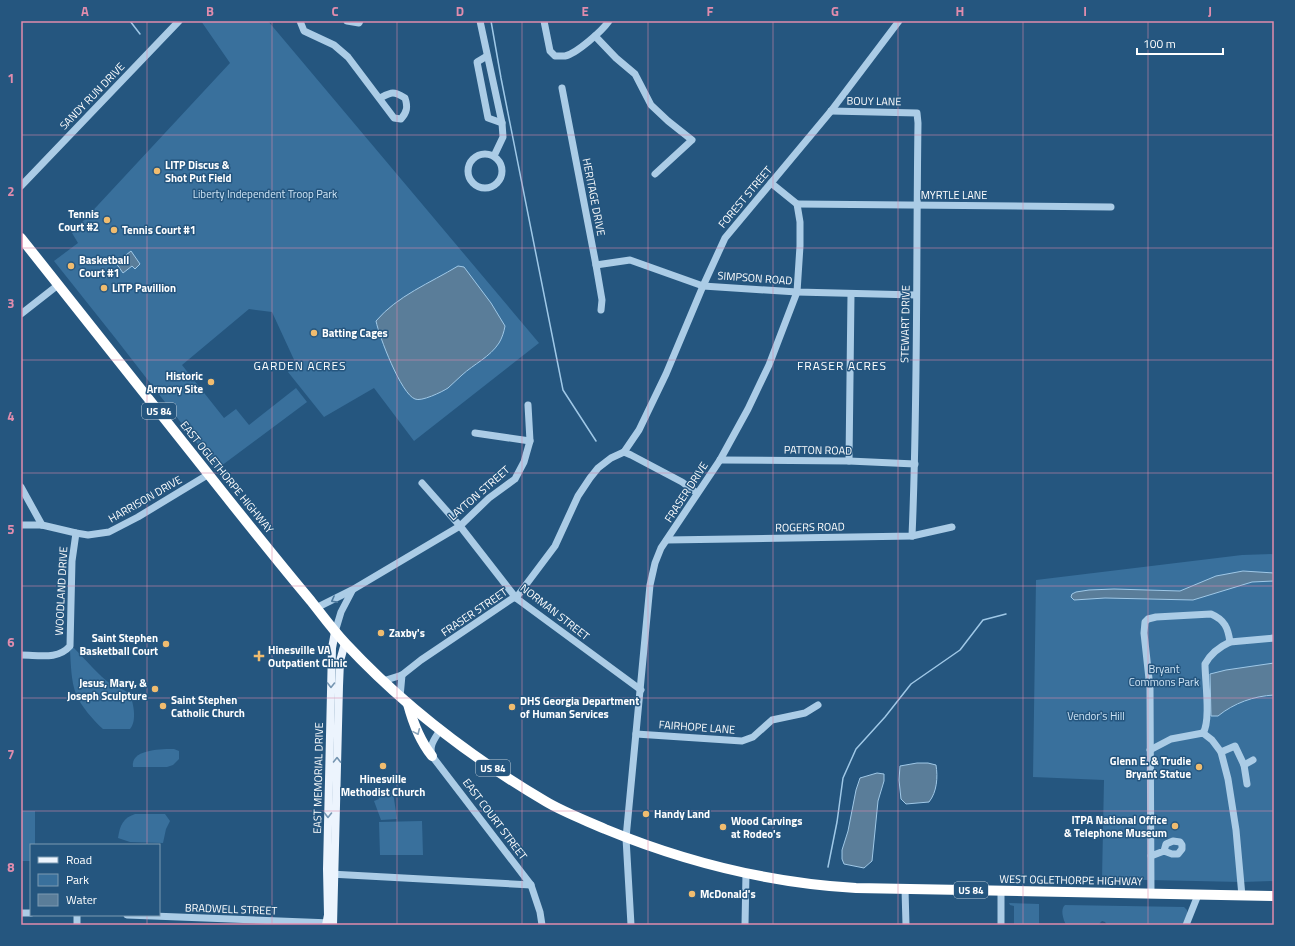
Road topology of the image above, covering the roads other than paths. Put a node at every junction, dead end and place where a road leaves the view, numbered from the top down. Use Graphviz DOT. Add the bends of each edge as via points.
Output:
graph roads {
  1 [pos="179,21"];
  2 [pos="300,21"];
  3 [pos="347,21"];
  4 [pos="360,21"];
  5 [pos="480,21"];
  6 [pos="544,21"];
  7 [pos="609,21"];
  8 [pos="899,21"];
  9 [pos="595,36"];
  10 [pos="487,56"];
  11 [pos="562,88"];
  12 [pos="380,98"];
  13 [pos="831,111"];
  14 [pos="917,113"];
  15 [pos="502,123"];
  16 [pos="494,156"];
  17 [pos="655,174"];
  18 [pos="771,183"];
  19 [pos="21,186"];
  20 [pos="797,204"];
  21 [pos="918,206"];
  22 [pos="1111,207"];
  23 [pos="21,238"];
  24 [pos="596,265"];
  25 [pos="58,285"];
  26 [pos="703,286"];
  27 [pos="798,292"];
  28 [pos="851,294"];
  29 [pos="916,294"];
  30 [pos="601,310"];
  31 [pos="21,314"];
  32 [pos="528,405"];
  33 [pos="475,433"];
  34 [pos="530,441"];
  35 [pos="624,452"];
  36 [pos="720,460"];
  37 [pos="849,461"];
  38 [pos="915,464"];
  39 [pos="209,474"];
  40 [pos="422,483"];
  41 [pos="21,487"];
  42 [pos="698,493"];
  43 [pos="21,525"];
  44 [pos="42,526"];
  45 [pos="460,526"];
  46 [pos="952,528"];
  47 [pos="76,533"];
  48 [pos="912,536"];
  49 [pos="667,540"];
  50 [pos="352,590"];
  51 [pos="516,598"];
  52 [pos="316,608"];
  53 [pos="335,632"];
  54 [pos="1274,638"];
  55 [pos="1230,642"];
  56 [pos="345,643"];
  57 [pos="21,655"];
  58 [pos="402,675"];
  59 [pos="382,681"];
  60 [pos="640,690"];
  61 [pos="400,697"];
  62 [pos="408,704"];
  63 [pos="818,705"];
  64 [pos="440,730"];
  65 [pos="1203,733"];
  66 [pos="636,734"];
  67 [pos="1150,750"];
  68 [pos="1221,752"];
  69 [pos="432,756"];
  70 [pos="1253,760"];
  71 [pos="1244,765"];
  72 [pos="1247,784"];
  73 [pos="626,838"];
  74 [pos="1164,851"];
  75 [pos="1151,856"];
  76 [pos="746,873"];
  77 [pos="331,874"];
  78 [pos="531,885"];
  79 [pos="905,889"];
  80 [pos="1001,891"];
  81 [pos="1151,894"];
  82 [pos="1198,895"];
  83 [pos="1242,896"];
  84 [pos="1274,896"];
  85 [pos="150,916"];
  86 [pos="330,924"];
  87 [pos="542,925"];
  88 [pos="631,925"];
  89 [pos="745,925"];
  90 [pos="906,925"];
  91 [pos="1001,925"];
  92 [pos="1186,925"];
  1 -- 19 [label="street, SANDY RUN DRIVE"];
  2 -- 12 [label="street" via="304,31 334,45 348,57"];
  3 -- 4 [label="street"];
  5 -- 10 [label="street"];
  6 -- 9 [label="street" via="550,52 555,56 566,56"];
  7 -- 9 [label="street"];
  8 -- 13 [label="street, FOREST STREET"];
  9 -- 17 [label="street" via="634,74 651,105 692,140"];
  10 -- 15 [label="street"];
  10 -- 15 [label="street" via="477,62 488,118"];
  11 -- 24 [label="street, HERITAGE DRIVE"];
  13 -- 14 [label="street, BOUY LANE"];
  13 -- 18 [label="street, FOREST STREET"];
  14 -- 21 [label="street, STEWART DRIVE"];
  15 -- 16 [label="street" via="503,137"];
  16 -- 16 [label="street" via="483,153 471,161 468,175 477,187 489,188 499,182 503,169"];
  18 -- 20 [label="street"];
  18 -- 26 [label="street, FOREST STREET" via="725,238"];
  20 -- 21 [label="street, MYRTLE LANE"];
  20 -- 27 [label="street, FRASER DRIVE" via="800,222"];
  21 -- 22 [label="street, MYRTLE LANE"];
  21 -- 29 [label="street, STEWART DRIVE"];
  23 -- 25 [label="highway, EAST OGLETHORPE HIGHWAY / US 84"];
  24 -- 26 [label="street, SIMPSON ROAD" via="630,260"];
  24 -- 30 [label="street, HERITAGE DRIVE" via="602,300"];
  25 -- 31 [label="street"];
  25 -- 39 [label="highway, EAST OGLETHORPE HIGHWAY / US 84"];
  26 -- 27 [label="street, SIMPSON ROAD"];
  26 -- 35 [label="street, FOREST STREET" via="666,374 639,430"];
  27 -- 28 [label="street, SIMPSON ROAD"];
  27 -- 36 [label="street, FRASER DRIVE" via="766,371"];
  28 -- 29 [label="street, SIMPSON ROAD"];
  28 -- 37 [label="street"];
  29 -- 38 [label="street, STEWART DRIVE"];
  32 -- 34 [label="street, LAYTON STREET"];
  33 -- 34 [label="street"];
  34 -- 45 [label="street, LAYTON STREET" via="524,462 515,479 489,498"];
  35 -- 42 [label="street"];
  35 -- 51 [label="street, FRASER STREET" via="604,463 590,478 578,496 555,546"];
  36 -- 37 [label="street, PATTON ROAD"];
  36 -- 42 [label="street, FRASER DRIVE"];
  37 -- 38 [label="street, PATTON ROAD"];
  38 -- 48 [label="street, STEWART DRIVE"];
  39 -- 47 [label="street, HARRISON DRIVE" via="109,532 96,535"];
  39 -- 52 [label="highway, EAST OGLETHORPE HIGHWAY / US 84"];
  40 -- 45 [label="street, NORMAN STREET"];
  41 -- 44 [label="street"];
  42 -- 49 [label="street, FRASER DRIVE"];
  43 -- 44 [label="street, HARRISON DRIVE"];
  44 -- 47 [label="street, HARRISON DRIVE"];
  45 -- 50 [label="street, LAYTON STREET"];
  45 -- 51 [label="street, NORMAN STREET"];
  46 -- 48 [label="street, ROGERS ROAD"];
  47 -- 57 [label="street, WOODLAND DRIVE" via="72,561 70,646 65,652 52,656"];
  48 -- 49 [label="street, ROGERS ROAD"];
  49 -- 60 [label="street, FRASER DRIVE" via="655,563 650,585"];
  50 -- 52 [label="street, LAYTON STREET, one-way"];
  50 -- 53 [label="street"];
  51 -- 58 [label="street, FRASER STREET"];
  51 -- 60 [label="street, NORMAN STREET"];
  52 -- 53 [label="highway, EAST OGLETHORPE HIGHWAY / US 84"];
  53 -- 56 [label="highway, EAST OGLETHORPE HIGHWAY / US 84"];
  53 -- 77 [label="main road, EAST MEMORIAL DRIVE, one-way" via="332,648"];
  54 -- 55 [label="street"];
  55 -- 65 [label="street" via="1208,657 1205,664 1206,717"];
  55 -- 67 [label="street" via="1226,626 1211,614 1156,617 1145,622 1145,649 1150,688"];
  56 -- 59 [label="highway, EAST OGLETHORPE HIGHWAY / US 84"];
  77 -- 56 [label="main road, EAST MEMORIAL DRIVE, one-way" via="340,661"];
  58 -- 59 [label="street, FRASER STREET"];
  58 -- 61 [label="street"];
  59 -- 61 [label="highway, EAST OGLETHORPE HIGHWAY / US 84"];
  60 -- 66 [label="street, FRASER DRIVE"];
  61 -- 62 [label="highway, EAST OGLETHORPE HIGHWAY / US 84"];
  62 -- 64 [label="highway, WEST OGLETHORPE HIGHWAY / US 84"];
  62 -- 69 [label="highway, one-way" via="418,732"];
  63 -- 66 [label="street, FAIRHOPE LANE" via="805,713 772,720 753,737 742,741"];
  64 -- 69 [label="street" via="431,747"];
  64 -- 73 [label="highway, WEST OGLETHORPE HIGHWAY / US 84" via="546,802"];
  65 -- 67 [label="street" via="1171,739"];
  65 -- 68 [label="street"];
  66 -- 73 [label="street, FRASER DRIVE"];
  67 -- 75 [label="street"];
  68 -- 71 [label="street" via="1235,746"];
  68 -- 83 [label="street" via="1236,830"];
  69 -- 78 [label="street, EAST COURT STREET"];
  70 -- 71 [label="street"];
  71 -- 72 [label="street"];
  73 -- 76 [label="highway, WEST OGLETHORPE HIGHWAY / US 84" via="687,859"];
  73 -- 88 [label="street, FRASER DRIVE"];
  74 -- 75 [label="street"];
  75 -- 81 [label="street"];
  76 -- 79 [label="highway, WEST OGLETHORPE HIGHWAY / US 84" via="829,886"];
  76 -- 89 [label="street"];
  77 -- 78 [label="street"];
  77 -- 86 [label="main road, EAST MEMORIAL DRIVE"];
  78 -- 87 [label="street, EAST COURT STREET"];
  79 -- 80 [label="highway, WEST OGLETHORPE HIGHWAY / US 84"];
  79 -- 90 [label="street"];
  80 -- 81 [label="highway, WEST OGLETHORPE HIGHWAY / US 84"];
  80 -- 91 [label="street"];
  81 -- 82 [label="highway, WEST OGLETHORPE HIGHWAY / US 84"];
  82 -- 83 [label="highway, WEST OGLETHORPE HIGHWAY / US 84"];
  82 -- 92 [label="street"];
  83 -- 84 [label="highway, WEST OGLETHORPE HIGHWAY / US 84"];
  85 -- 86 [label="street, BRADWELL STREET"];
}
